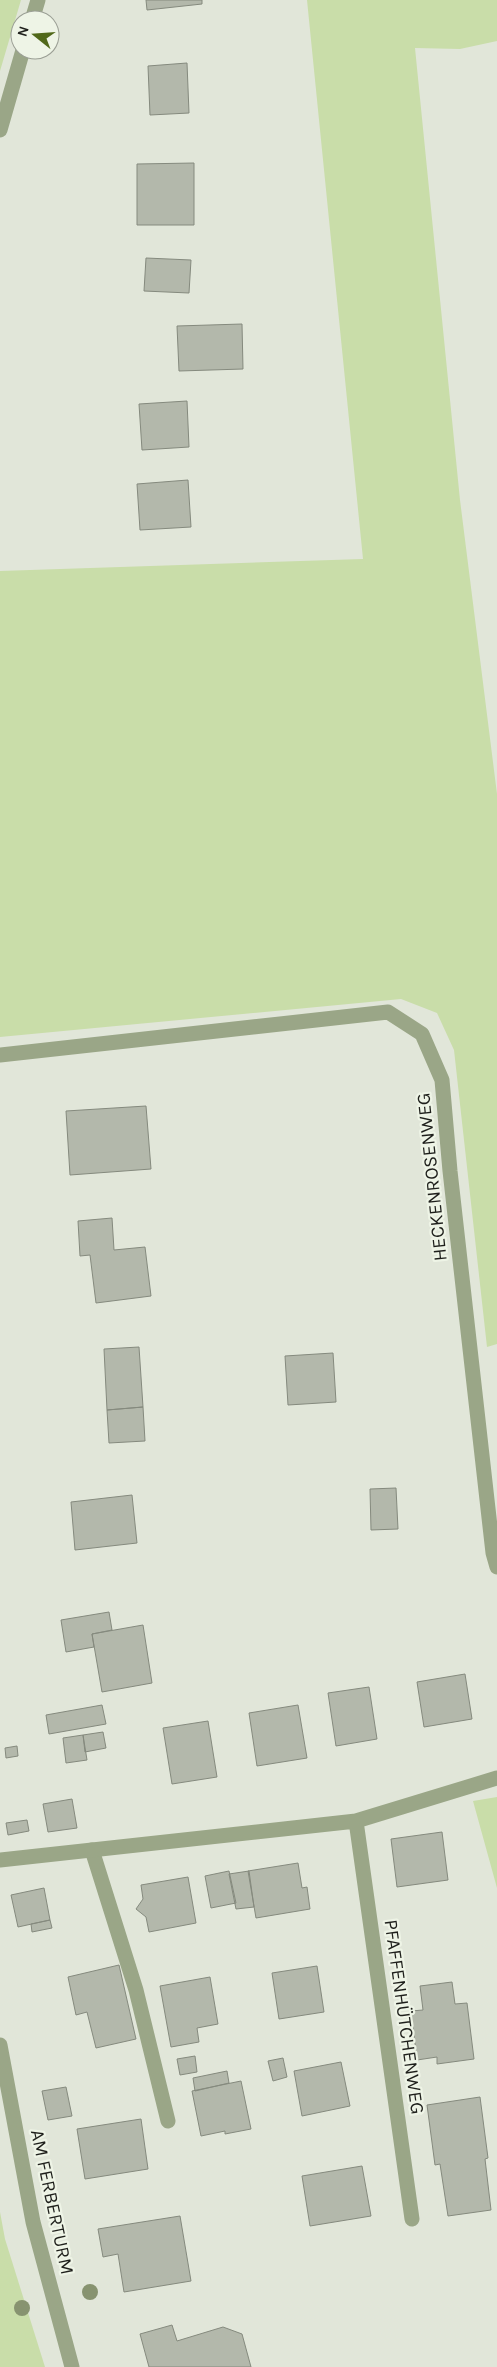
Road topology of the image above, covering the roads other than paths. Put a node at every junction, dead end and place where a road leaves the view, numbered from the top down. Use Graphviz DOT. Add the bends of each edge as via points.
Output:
graph roads {
  1 [pos="20,60"];
  2 [pos="0,130"];
  3 [pos="0,1055"];
  4 [pos="497,1568"];
  5 [pos="497,1778"];
  6 [pos="356,1820"];
  7 [pos="92,1850"];
  8 [pos="0,1860"];
  9 [pos="0,2045"];
  10 [pos="168,2121"];
  11 [pos="412,2219"];
  12 [pos="72,2367"];
  1 -- 2 [label="street"];
  3 -- 4 [label="street, HECKENROSENWEG" via="388,1012 422,1034 442,1080 491,1543"];
  5 -- 6 [label="street"];
  6 -- 7 [label="street"];
  6 -- 11 [label="street, PFAFFENHÜTCHENWEG"];
  7 -- 8 [label="street"];
  7 -- 10 [label="street" via="136,1990"];
  9 -- 12 [label="street, AM FERBERTURM" via="33,2222"];
}
